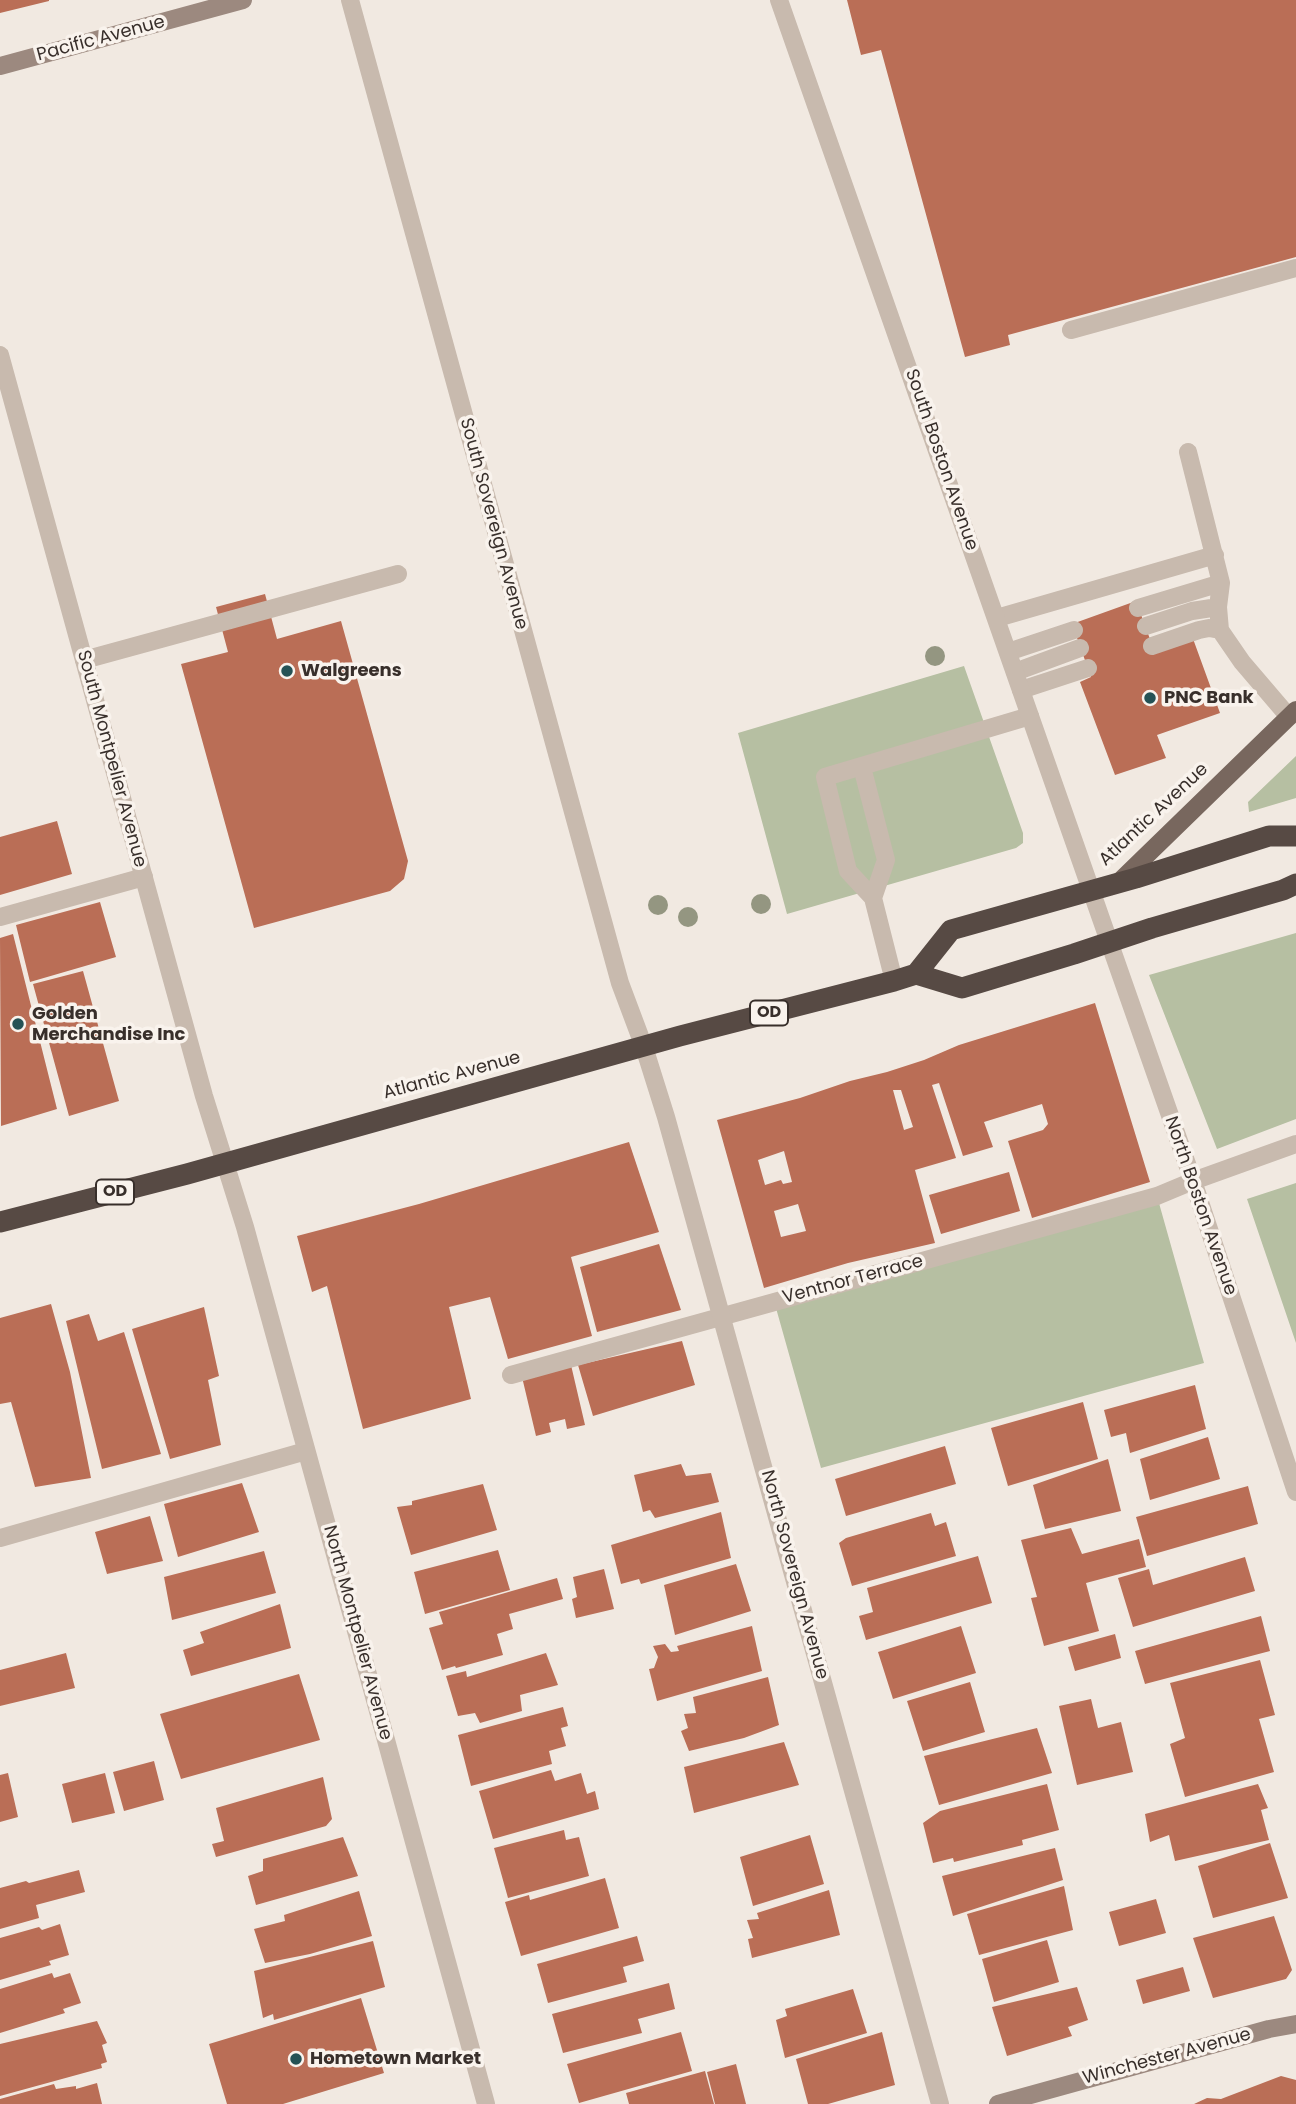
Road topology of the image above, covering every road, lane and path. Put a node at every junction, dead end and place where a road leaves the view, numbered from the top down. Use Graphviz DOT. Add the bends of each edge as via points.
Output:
graph roads {
  1 [pos="243,0"];
  2 [pos="350,0"];
  3 [pos="779,0"];
  4 [pos="0,66"];
  5 [pos="1296,268"];
  6 [pos="1071,330"];
  7 [pos="0,355"];
  8 [pos="1188,452"];
  9 [pos="1215,555"];
  10 [pos="398,574"];
  11 [pos="1222,583"];
  12 [pos="1218,607"];
  13 [pos="1139,608"];
  14 [pos="997,618"];
  15 [pos="1146,626"];
  16 [pos="1074,630"];
  17 [pos="1220,630"];
  18 [pos="1152,646"];
  19 [pos="1080,648"];
  20 [pos="1008,652"];
  21 [pos="84,660"];
  22 [pos="1088,668"];
  23 [pos="1015,672"];
  24 [pos="1021,690"];
  25 [pos="1292,713"];
  26 [pos="1030,716"];
  27 [pos="862,767"];
  28 [pos="1296,836"];
  29 [pos="144,877"];
  30 [pos="1118,883"];
  31 [pos="1296,884"];
  32 [pos="1092,891"];
  33 [pos="873,898"];
  34 [pos="0,917"];
  35 [pos="1102,921"];
  36 [pos="1109,943"];
  37 [pos="916,974"];
  38 [pos="894,981"];
  39 [pos="644,1047"];
  40 [pos="1296,1144"];
  41 [pos="226,1163"];
  42 [pos="1193,1181"];
  43 [pos="0,1222"];
  44 [pos="723,1315"];
  45 [pos="511,1375"];
  46 [pos="306,1451"];
  47 [pos="1296,1492"];
  48 [pos="0,1538"];
  49 [pos="1296,2024"];
  50 [pos="486,2104"];
  51 [pos="940,2104"];
  52 [pos="998,2104"];
  1 -- 4 [label="street, Pacific Avenue"];
  2 -- 39 [label="street, South Sovereign Avenue" via="620,983"];
  3 -- 14 [label="street, South Boston Avenue"];
  5 -- 6 [label="street"];
  7 -- 21 [label="street, South Montpelier Avenue"];
  8 -- 9 [label="street"];
  9 -- 11 [label="street"];
  9 -- 14 [label="street"];
  10 -- 21 [label="street"];
  11 -- 12 [label="street"];
  11 -- 13 [label="street"];
  12 -- 15 [label="street"];
  12 -- 17 [label="street"];
  14 -- 20 [label="street, South Boston Avenue"];
  16 -- 20 [label="street"];
  17 -- 18 [label="street" via="1199,630"];
  17 -- 25 [label="street" via="1242,662"];
  19 -- 23 [label="street"];
  20 -- 23 [label="street, South Boston Avenue"];
  21 -- 29 [label="street, South Montpelier Avenue"];
  22 -- 24 [label="street"];
  23 -- 24 [label="street, South Boston Avenue"];
  24 -- 26 [label="street, South Boston Avenue"];
  25 -- 30 [label="main road, Atlantic Avenue"];
  26 -- 27 [label="street"];
  26 -- 32 [label="street, South Boston Avenue"];
  27 -- 33 [label="street" via="886,860"];
  27 -- 33 [label="street" via="825,778 848,871"];
  28 -- 30 [label="highway" via="1269,836"];
  29 -- 34 [label="street"];
  29 -- 41 [label="street, South Montpelier Avenue"];
  30 -- 32 [label="highway, Atlantic Avenue"];
  31 -- 36 [label="highway"];
  32 -- 35 [label="street, South Boston Avenue"];
  32 -- 37 [label="highway, Atlantic Avenue" via="951,930"];
  33 -- 38 [label="street"];
  35 -- 36 [label="street, North Boston Avenue"];
  36 -- 37 [label="highway" via="961,988"];
  36 -- 42 [label="street, North Boston Avenue"];
  37 -- 38 [label="highway, Atlantic Avenue / OD"];
  38 -- 39 [label="highway, Atlantic Avenue / OD"];
  39 -- 41 [label="highway, Atlantic Avenue / OD"];
  39 -- 44 [label="street, North Sovereign Avenue"];
  40 -- 42 [label="street, Ventnor Terrace"];
  41 -- 43 [label="highway, Atlantic Avenue / OD"];
  41 -- 46 [label="street, North Montpelier Avenue"];
  42 -- 44 [label="street, Ventnor Terrace" via="1157,1196"];
  42 -- 47 [label="street, North Boston Avenue"];
  44 -- 45 [label="street, Ventnor Terrace"];
  44 -- 51 [label="street, North Sovereign Avenue"];
  46 -- 48 [label="street"];
  46 -- 50 [label="street, North Montpelier Avenue"];
  49 -- 52 [label="street, Winchester Avenue"];
}
